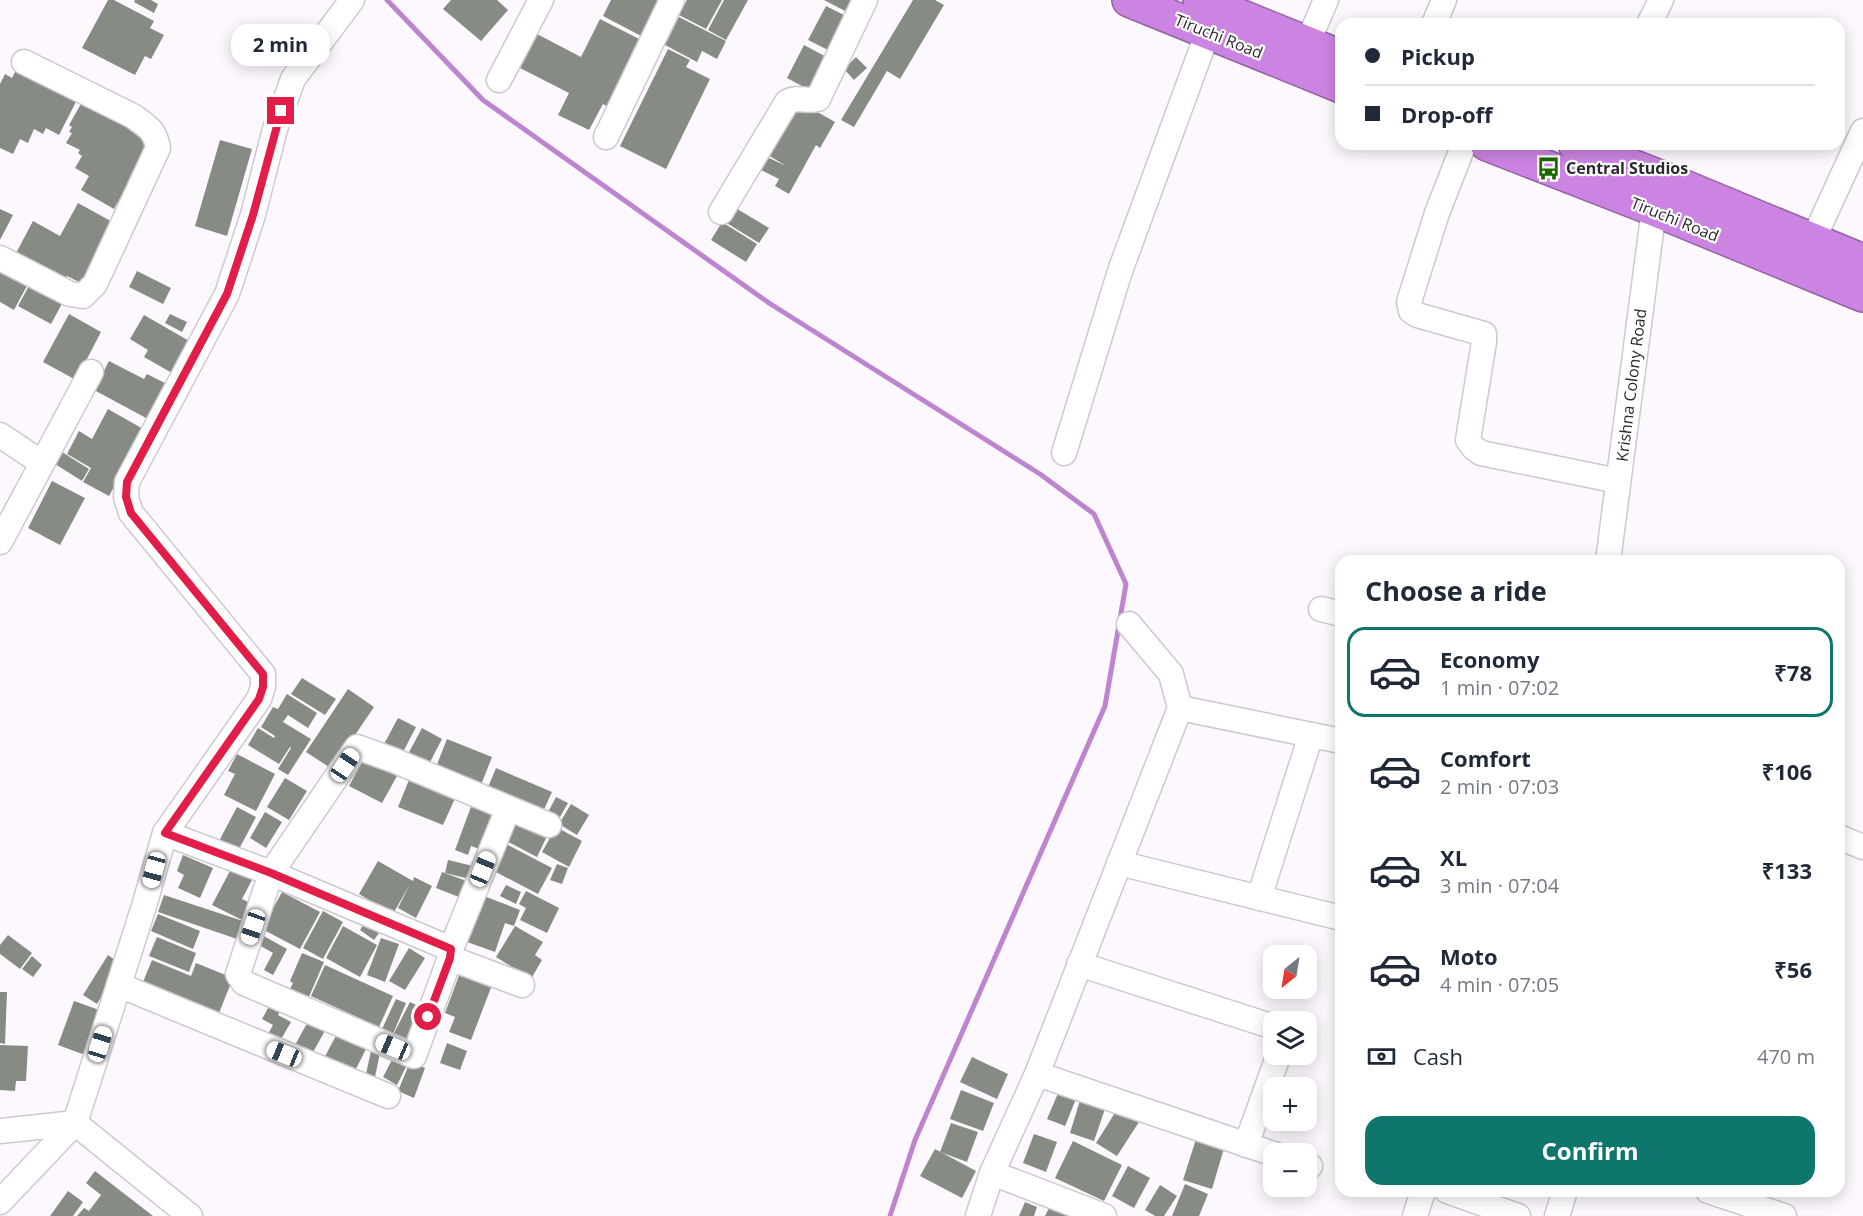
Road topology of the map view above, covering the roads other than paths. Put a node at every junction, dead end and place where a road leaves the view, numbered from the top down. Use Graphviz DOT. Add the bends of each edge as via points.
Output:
graph roads {
  1 [pos="352,0"];
  2 [pos="541,0"];
  3 [pos="672,0"];
  4 [pos="864,0"];
  5 [pos="1130,0"];
  6 [pos="1200,0"];
  7 [pos="1326,0"];
  8 [pos="1444,0"];
  9 [pos="1660,0"];
  10 [pos="1436,18"];
  11 [pos="1652,18"];
  12 [pos="1208,32"];
  13 [pos="1307,44"];
  14 [pos="1335,55"];
  15 [pos="24,62"];
  16 [pos="499,80"];
  17 [pos="1335,84"];
  18 [pos="1863,131"];
  19 [pos="606,136"];
  20 [pos="1462,150"];
  21 [pos="1502,150"];
  22 [pos="1585,150"];
  23 [pos="1596,150"];
  24 [pos="1665,179"];
  25 [pos="1579,181"];
  26 [pos="1654,209"];
  27 [pos="721,212"];
  28 [pos="1813,240"];
  29 [pos="0,258"];
  30 [pos="1863,261"];
  31 [pos="1863,295"];
  32 [pos="92,372"];
  33 [pos="0,435"];
  34 [pos="1064,453"];
  35 [pos="42,463"];
  36 [pos="1618,481"];
  37 [pos="0,542"];
  38 [pos="1609,555"];
  39 [pos="1129,624"];
  40 [pos="1180,708"];
  41 [pos="1311,735"];
  42 [pos="1335,740"];
  43 [pos="508,809"];
  44 [pos="549,825"];
  45 [pos="165,833"];
  46 [pos="1845,840"];
  47 [pos="1863,847"];
  48 [pos="1119,863"];
  49 [pos="271,873"];
  50 [pos="1259,898"];
  51 [pos="1335,917"];
  52 [pos="450,954"];
  53 [pos="1079,964"];
  54 [pos="119,985"];
  55 [pos="522,985"];
  56 [pos="1263,1023"];
  57 [pos="1275,1065"];
  58 [pos="1037,1074"];
  59 [pos="388,1096"];
  60 [pos="75,1123"];
  61 [pos="0,1131"];
  62 [pos="1246,1144"];
  63 [pos="1263,1150"];
  64 [pos="992,1173"];
  65 [pos="1421,1197"];
  66 [pos="1464,1197"];
  67 [pos="1563,1197"];
  68 [pos="1726,1197"];
  69 [pos="0,1202"];
  70 [pos="190,1216"];
  71 [pos="978,1216"];
  72 [pos="1104,1216"];
  73 [pos="1415,1216"];
  74 [pos="1518,1216"];
  75 [pos="1557,1216"];
  76 [pos="1784,1216"];
  1 -- 45 [label="street" via="293,79 227,294 127,482 131,513 263,674 259,699"];
  2 -- 16 [label="street"];
  3 -- 19 [label="street"];
  4 -- 27 [label="street" via="818,99 794,98 787,102"];
  5 -- 12 [label="highway, Tiruchi Road"];
  6 -- 13 [label="highway"];
  7 -- 13 [label="street"];
  8 -- 10 [label="street"];
  9 -- 11 [label="street"];
  12 -- 17 [label="highway, Tiruchi Road"];
  12 -- 34 [label="street" via="1120,271"];
  13 -- 14 [label="highway"];
  15 -- 29 [label="street" via="133,117 150,128 158,148 95,284 84,296 70,294"];
  18 -- 28 [label="street"];
  20 -- 36 [label="street" via="1409,302 1411,311 1417,315 1484,334 1468,440 1481,453"];
  21 -- 25 [label="highway, Tiruchi Road"];
  22 -- 25 [label="street"];
  23 -- 24 [label="highway"];
  24 -- 26 [label="street, Krishna Colony Road"];
  24 -- 28 [label="highway"];
  25 -- 26 [label="highway, Tiruchi Road"];
  26 -- 31 [label="highway, Tiruchi Road"];
  26 -- 36 [label="street, Krishna Colony Road"];
  28 -- 30 [label="highway"];
  32 -- 35 [label="street"];
  33 -- 35 [label="street"];
  35 -- 37 [label="street"];
  36 -- 38 [label="street, Krishna Colony Road"];
  39 -- 40 [label="street" via="1171,674"];
  40 -- 41 [label="street"];
  40 -- 48 [label="street"];
  41 -- 42 [label="street"];
  41 -- 50 [label="street"];
  43 -- 44 [label="street"];
  43 -- 49 [label="street" via="357,747"];
  43 -- 52 [label="street"];
  45 -- 49 [label="street"];
  45 -- 54 [label="street"];
  46 -- 47 [label="street"];
  48 -- 50 [label="street"];
  48 -- 53 [label="street"];
  49 -- 52 [label="street"];
  49 -- 52 [label="street" via="238,974 244,983 414,1056"];
  50 -- 51 [label="street"];
  52 -- 55 [label="street"];
  53 -- 56 [label="street"];
  53 -- 58 [label="street"];
  54 -- 59 [label="street"];
  54 -- 60 [label="street"];
  57 -- 62 [label="street"];
  58 -- 62 [label="street"];
  58 -- 64 [label="street"];
  60 -- 61 [label="street"];
  60 -- 69 [label="street"];
  60 -- 70 [label="street"];
  62 -- 63 [label="street"];
  64 -- 71 [label="street"];
  64 -- 72 [label="street"];
  65 -- 73 [label="street"];
  66 -- 74 [label="street"];
  67 -- 75 [label="street"];
  68 -- 76 [label="street"];
}
